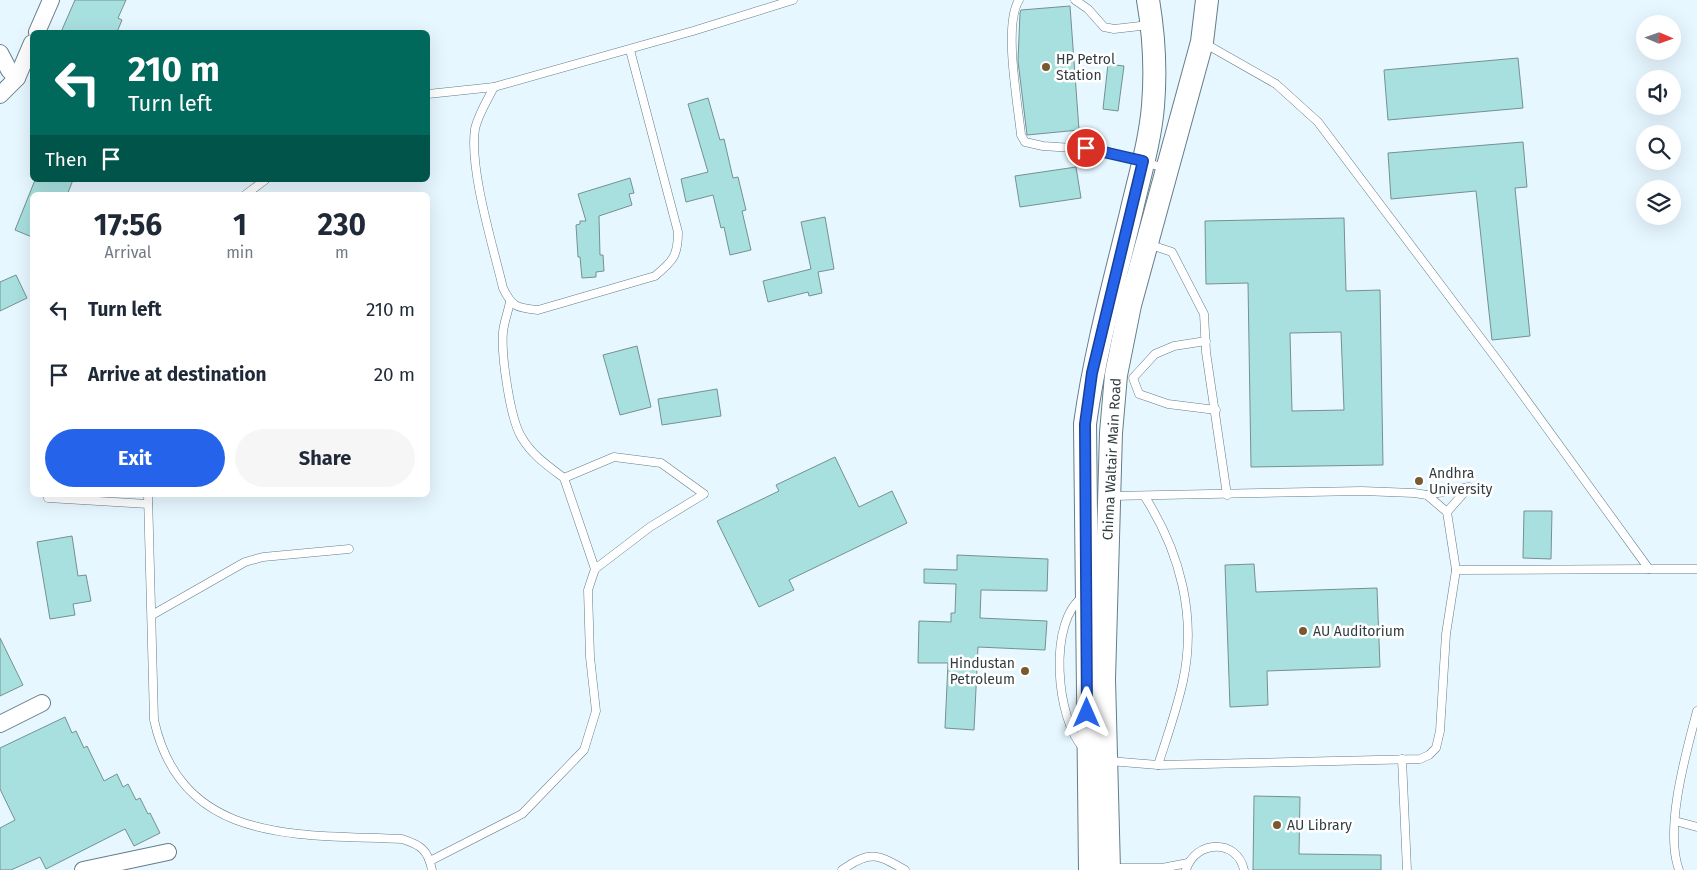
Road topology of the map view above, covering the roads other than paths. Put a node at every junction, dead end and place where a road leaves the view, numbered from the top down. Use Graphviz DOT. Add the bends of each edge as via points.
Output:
graph roads {
  1 [pos="51,0"];
  2 [pos="793,0"];
  3 [pos="1019,0"];
  4 [pos="1075,0"];
  5 [pos="1148,0"];
  6 [pos="1208,0"];
  7 [pos="1152,25"];
  8 [pos="38,30"];
  9 [pos="1202,42"];
  10 [pos="630,50"];
  11 [pos="0,53"];
  12 [pos="30,53"];
  13 [pos="17,78"];
  14 [pos="494,87"];
  15 [pos="430,94"];
  16 [pos="0,95"];
  17 [pos="1143,161"];
  18 [pos="1167,169"];
  19 [pos="262,182"];
  20 [pos="249,192"];
  21 [pos="1146,244"];
  22 [pos="510,302"];
  23 [pos="1206,341"];
  24 [pos="1124,377"];
  25 [pos="1216,410"];
  26 [pos="564,478"];
  27 [pos="1427,494"];
  28 [pos="1227,495"];
  29 [pos="1109,496"];
  30 [pos="1145,496"];
  31 [pos="148,497"];
  32 [pos="48,498"];
  33 [pos="148,504"];
  34 [pos="1447,512"];
  35 [pos="349,549"];
  36 [pos="595,569"];
  37 [pos="1649,569"];
  38 [pos="1697,569"];
  39 [pos="1456,570"];
  40 [pos="152,615"];
  41 [pos="42,703"];
  42 [pos="1697,711"];
  43 [pos="0,724"];
  44 [pos="1097,757"];
  45 [pos="1402,759"];
  46 [pos="1158,765"];
  47 [pos="1675,821"];
  48 [pos="1697,827"];
  49 [pos="168,852"];
  50 [pos="430,861"];
  51 [pos="1187,866"];
  52 [pos="1103,869"];
  53 [pos="83,870"];
  54 [pos="432,870"];
  55 [pos="842,870"];
  56 [pos="905,870"];
  57 [pos="1244,870"];
  58 [pos="1406,870"];
  59 [pos="1680,870"];
  1 -- 8 [label="street"];
  2 -- 10 [label="lane"];
  3 -- 17 [label="lane" via="1013,19 1013,62 1021,135 1025,142 1102,150"];
  4 -- 7 [label="lane" via="1104,27"];
  5 -- 7 [label="street, Chinna Waltair Main Road"];
  6 -- 9 [label="street, Chinna Waltair Main Road"];
  7 -- 17 [label="street, Chinna Waltair Main Road" via="1153,106"];
  9 -- 18 [label="street, Chinna Waltair Main Road"];
  9 -- 37 [label="lane" via="1276,84 1318,122"];
  10 -- 14 [label="lane"];
  10 -- 22 [label="lane" via="678,232 678,250 669,264 655,276 538,310 521,308"];
  11 -- 13 [label="street"];
  12 -- 13 [label="street"];
  13 -- 16 [label="street"];
  14 -- 15 [label="lane"];
  14 -- 22 [label="lane" via="476,126 474,144 503,288"];
  17 -- 18 [label="lane"];
  17 -- 44 [label="street, Chinna Waltair Main Road" via="1092,373 1086,415 1086,594"];
  18 -- 21 [label="street, Chinna Waltair Main Road"];
  19 -- 20 [label="lane"];
  21 -- 23 [label="lane" via="1172,252 1184,271 1204,314"];
  21 -- 24 [label="street, Chinna Waltair Main Road" via="1130,304"];
  22 -- 26 [label="lane" via="503,332 505,367 520,437 536,456"];
  23 -- 24 [label="lane" via="1174,346 1155,354"];
  23 -- 25 [label="lane"];
  24 -- 25 [label="lane" via="1139,394 1168,404"];
  24 -- 29 [label="street, Chinna Waltair Main Road" via="1111,433"];
  25 -- 28 [label="lane"];
  26 -- 36 [label="lane"];
  26 -- 36 [label="lane" via="614,457 661,463 704,494 650,527"];
  27 -- 28 [label="lane" via="1362,491"];
  27 -- 34 [label="lane"];
  27 -- 34 [label="lane" via="1469,487"];
  28 -- 30 [label="lane"];
  29 -- 30 [label="lane"];
  29 -- 44 [label="street, Chinna Waltair Main Road" via="1104,679"];
  30 -- 46 [label="lane" via="1160,520 1182,578 1188,639 1184,681"];
  31 -- 33 [label="lane"];
  32 -- 33 [label="lane"];
  33 -- 40 [label="lane"];
  34 -- 39 [label="lane"];
  35 -- 40 [label="lane" via="263,557 245,562"];
  36 -- 50 [label="lane" via="588,590 596,711 584,750 522,814"];
  37 -- 38 [label="lane"];
  37 -- 39 [label="lane"];
  39 -- 45 [label="lane" via="1446,634 1436,748 1420,758"];
  40 -- 50 [label="lane" via="154,720 160,746 186,788 205,805 231,819 259,828 298,834 402,839 426,850"];
  41 -- 43 [label="street"];
  42 -- 47 [label="lane"];
  44 -- 46 [label="lane"];
  44 -- 52 [label="street, Chinna Waltair Main Road"];
  45 -- 46 [label="lane"];
  45 -- 58 [label="lane"];
  47 -- 48 [label="lane"];
  47 -- 59 [label="lane" via="1674,857"];
  49 -- 53 [label="street"];
  50 -- 54 [label="lane"];
  51 -- 52 [label="lane"];
  51 -- 57 [label="lane" via="1201,849 1220,846 1238,855"];
  55 -- 56 [label="lane" via="854,861 881,856"];
}
